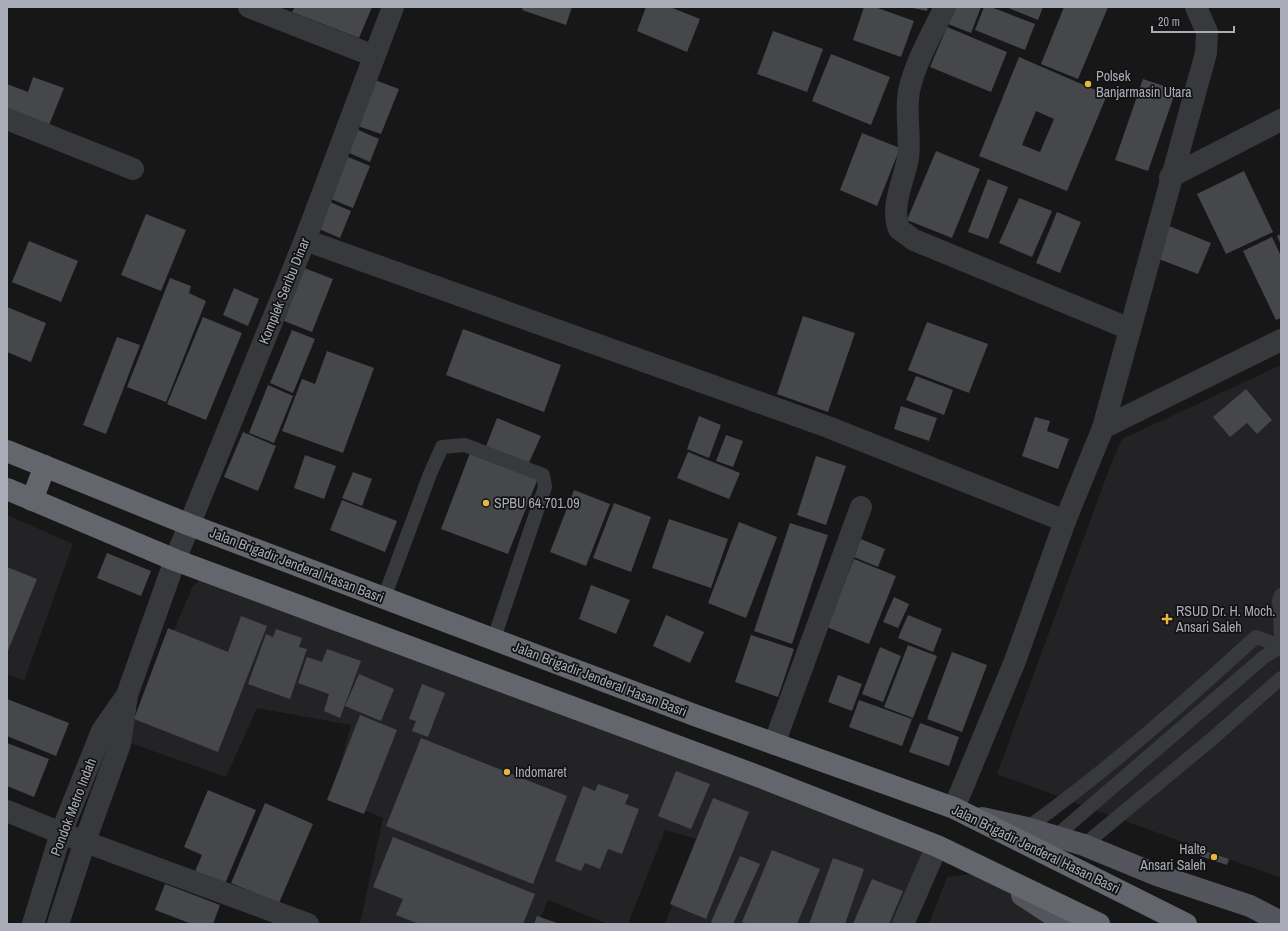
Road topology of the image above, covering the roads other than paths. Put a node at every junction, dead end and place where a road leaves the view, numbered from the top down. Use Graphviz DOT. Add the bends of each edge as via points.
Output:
graph roads {
  1 [pos="249,7"];
  2 [pos="393,7"];
  3 [pos="944,7"];
  4 [pos="1196,7"];
  5 [pos="374,56"];
  6 [pos="7,119"];
  7 [pos="1281,120"];
  8 [pos="133,169"];
  9 [pos="1170,177"];
  10 [pos="305,240"];
  11 [pos="1130,329"];
  12 [pos="1281,340"];
  13 [pos="1103,428"];
  14 [pos="7,452"];
  15 [pos="45,466"];
  16 [pos="7,489"];
  17 [pos="32,500"];
  18 [pos="861,507"];
  19 [pos="1065,521"];
  20 [pos="190,525"];
  21 [pos="175,560"];
  22 [pos="1281,595"];
  23 [pos="384,598"];
  24 [pos="1281,634"];
  25 [pos="494,638"];
  26 [pos="1281,646"];
  27 [pos="1281,678"];
  28 [pos="127,696"];
  29 [pos="774,744"];
  30 [pos="954,808"];
  31 [pos="7,811"];
  32 [pos="975,817"];
  33 [pos="1027,828"];
  34 [pos="61,833"];
  35 [pos="1056,836"];
  36 [pos="85,841"];
  37 [pos="1084,845"];
  38 [pos="937,846"];
  39 [pos="957,854"];
  40 [pos="1281,922"];
  41 [pos="33,924"];
  42 [pos="58,924"];
  43 [pos="308,924"];
  44 [pos="903,924"];
  45 [pos="1066,924"];
  46 [pos="1099,924"];
  47 [pos="1186,924"];
  1 -- 5 [label="street"];
  2 -- 5 [label="street, Komplek Seribu Dinar"];
  3 -- 11 [label="street" via="918,62 910,90 907,114 908,156 896,216 899,229 914,240"];
  4 -- 9 [label="street" via="1206,32 1207,45"];
  5 -- 10 [label="street, Komplek Seribu Dinar"];
  6 -- 8 [label="street"];
  7 -- 9 [label="street"];
  9 -- 11 [label="street"];
  10 -- 19 [label="street" via="828,427"];
  10 -- 20 [label="street, Komplek Seribu Dinar"];
  11 -- 13 [label="street"];
  12 -- 13 [label="street"];
  13 -- 19 [label="street"];
  14 -- 15 [label="highway, Jalan Brigadir Jenderal Hasan Basri"];
  15 -- 17 [label="highway"];
  15 -- 20 [label="highway, Jalan Brigadir Jenderal Hasan Basri"];
  16 -- 17 [label="highway"];
  17 -- 21 [label="highway"];
  18 -- 29 [label="street"];
  19 -- 30 [label="street" via="1015,661"];
  20 -- 21 [label="street, Komplek Seribu Dinar"];
  20 -- 23 [label="highway, Jalan Brigadir Jenderal Hasan Basri"];
  21 -- 28 [label="street, Pondok Metro Indah"];
  21 -- 38 [label="highway" via="763,778"];
  22 -- 24 [label="lane"];
  23 -- 25 [label="highway, Jalan Brigadir Jenderal Hasan Basri"];
  23 -- 25 [label="lane" via="442,447 465,445 543,475 545,487"];
  25 -- 29 [label="highway, Jalan Brigadir Jenderal Hasan Basri"];
  26 -- 33 [label="lane" via="1256,637 1181,705 1053,810"];
  26 -- 35 [label="lane" via="1265,656"];
  27 -- 37 [label="lane"];
  28 -- 34 [label="street, Pondok Metro Indah" via="102,731"];
  28 -- 36 [label="street, Pondok Metro Indah" via="120,744"];
  29 -- 30 [label="highway, Jalan Brigadir Jenderal Hasan Basri"];
  30 -- 32 [label="highway, Jalan Brigadir Jenderal Hasan Basri"];
  31 -- 34 [label="street"];
  32 -- 33 [label="main road"];
  32 -- 47 [label="highway, Jalan Brigadir Jenderal Hasan Basri"];
  33 -- 35 [label="main road"];
  34 -- 36 [label="street"];
  34 -- 41 [label="street, Pondok Metro Indah"];
  35 -- 37 [label="main road"];
  36 -- 42 [label="street, Pondok Metro Indah"];
  36 -- 43 [label="street"];
  37 -- 40 [label="main road" via="1157,875 1250,906"];
  38 -- 39 [label="highway"];
  38 -- 44 [label="street"];
  39 -- 45 [label="main road"];
  39 -- 46 [label="highway"];
}
